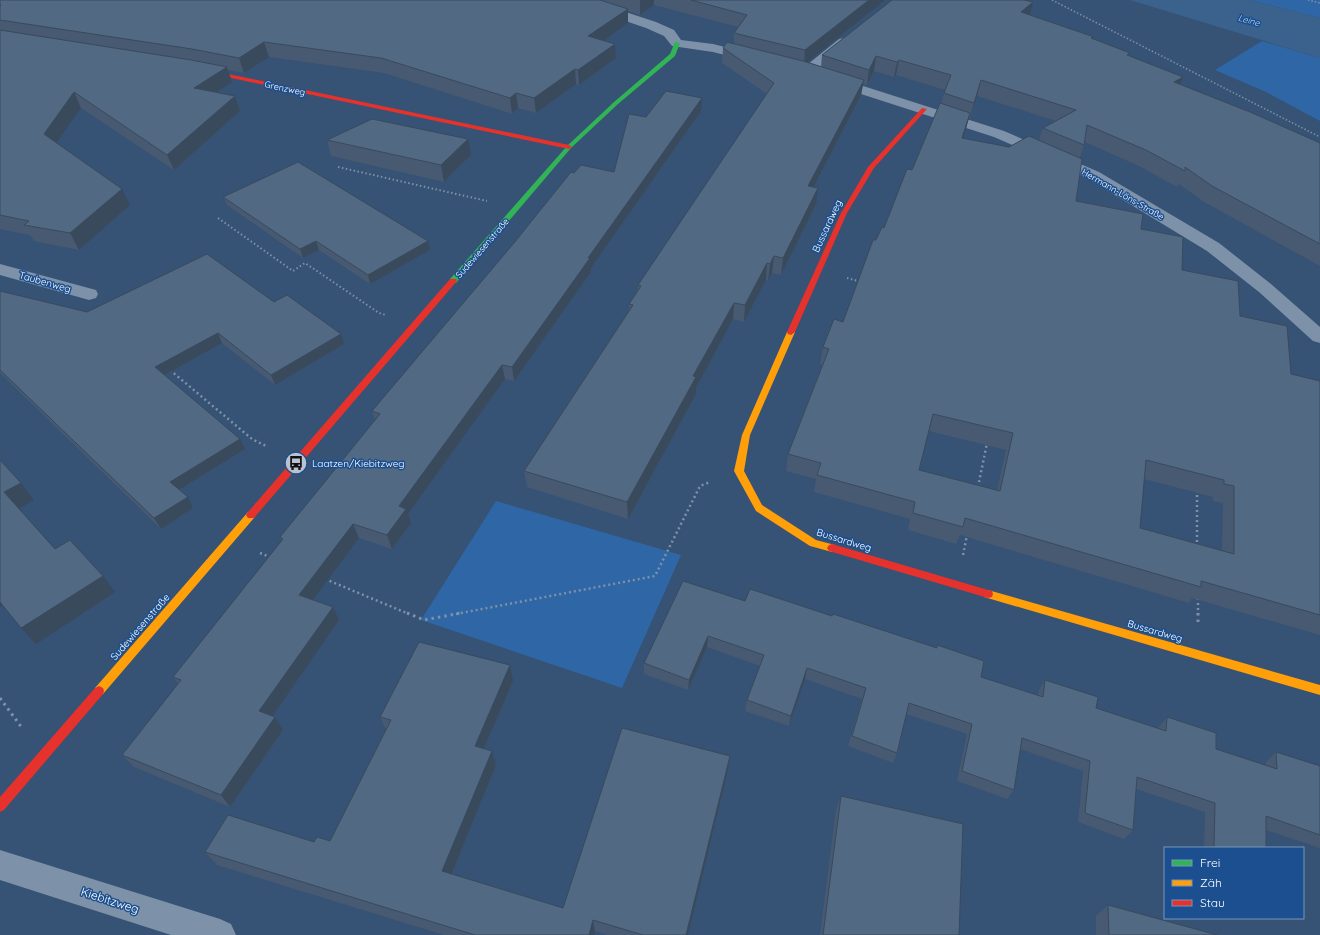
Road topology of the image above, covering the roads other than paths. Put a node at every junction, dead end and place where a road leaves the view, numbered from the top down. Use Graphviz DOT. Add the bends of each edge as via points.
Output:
graph roads {
  1 [pos="577,0"];
  2 [pos="855,33"];
  3 [pos="677,43"];
  4 [pos="764,61"];
  5 [pos="189,68"];
  6 [pos="924,109"];
  7 [pos="569,147"];
  8 [pos="0,269"];
  9 [pos="89,294"];
  10 [pos="1320,337"];
  11 [pos="1320,690"];
  12 [pos="0,806"];
  13 [pos="0,864"];
  14 [pos="220,935"];
  1 -- 3 [label="street" via="651,25 669,34"];
  2 -- 6 [label="street, Hermann-Löns-Straße" via="800,70"];
  3 -- 4 [label="street" via="713,48"];
  3 -- 7 [label="street, Sudewiesenstraße" via="673,55"];
  5 -- 7 [label="street, Grenzweg"];
  6 -- 10 [label="street, Hermann-Löns-Straße" via="998,134 1093,175 1213,247 1265,288"];
  6 -- 11 [label="street, Bussardweg" via="871,167 844,213 746,435 739,471 759,508 813,543"];
  7 -- 12 [label="street, Sudewiesenstraße"];
  8 -- 9 [label="street, Taubenweg"];
  13 -- 14 [label="street, Kiebitzweg"];
}
